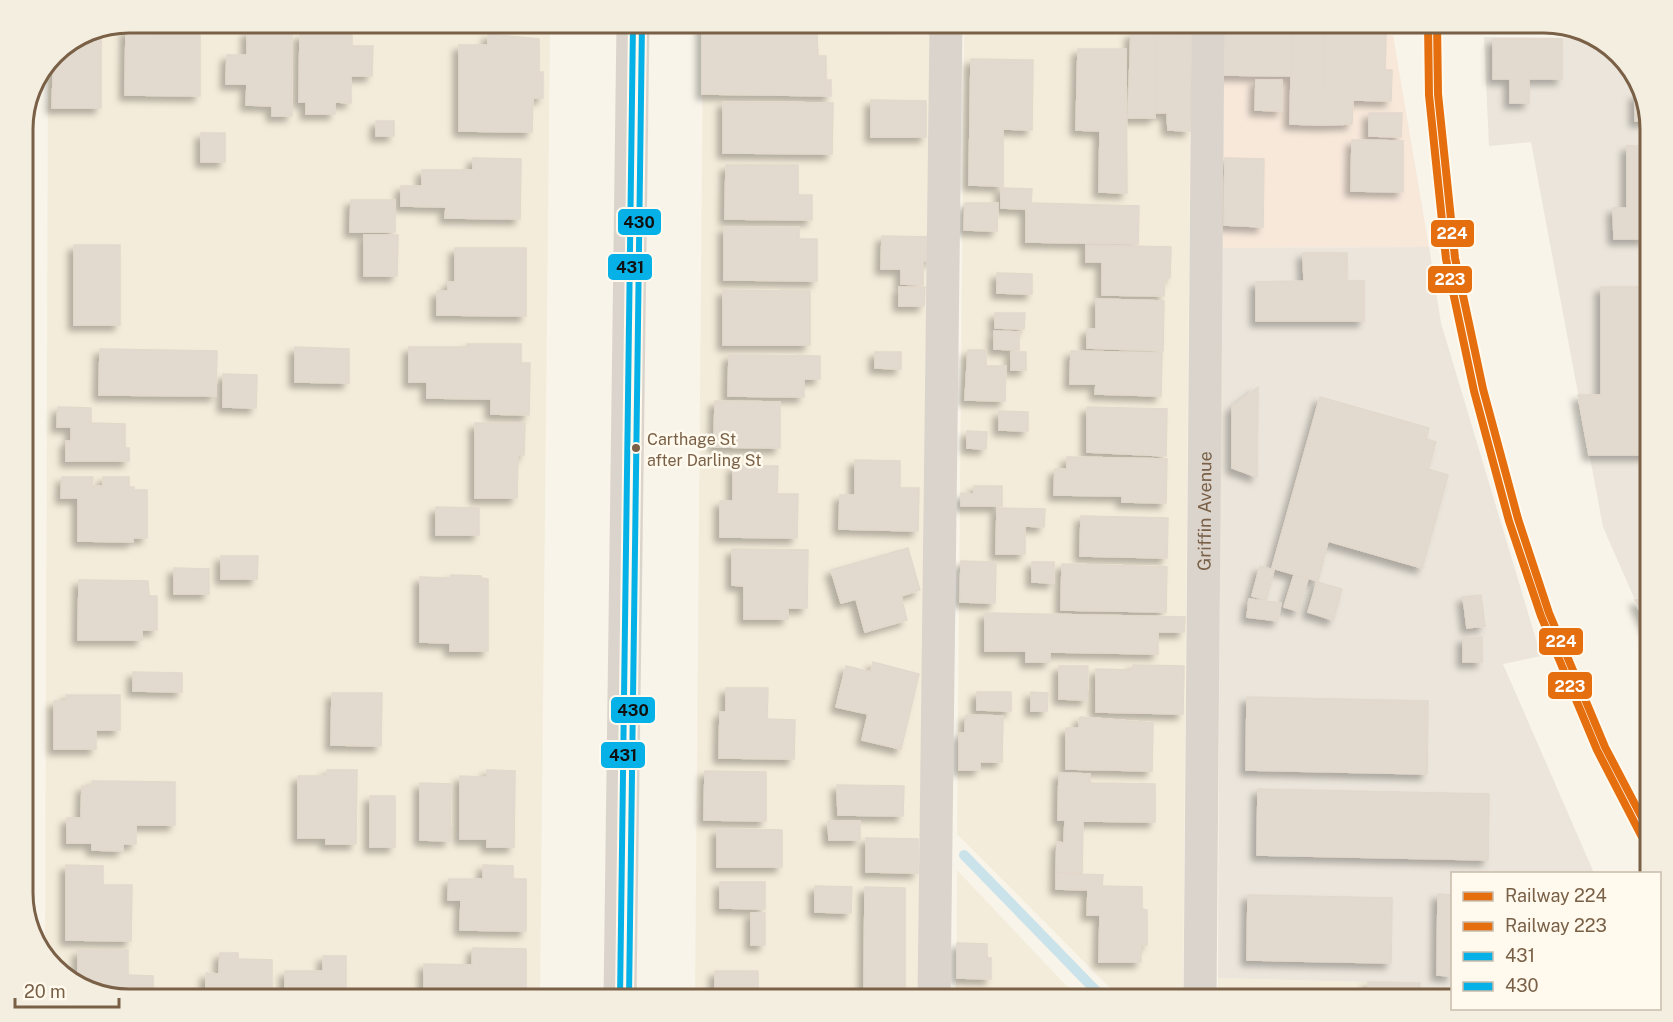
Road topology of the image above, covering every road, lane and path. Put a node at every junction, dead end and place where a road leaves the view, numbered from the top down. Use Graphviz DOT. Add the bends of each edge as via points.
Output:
graph roads {
  1 [pos="633,33"];
  2 [pos="946,33"];
  3 [pos="1208,33"];
  4 [pos="620,989"];
  5 [pos="934,989"];
  6 [pos="1200,989"];
  1 -- 4 [label="street"];
  2 -- 5 [label="street"];
  3 -- 6 [label="street, Griffin Avenue"];
}
